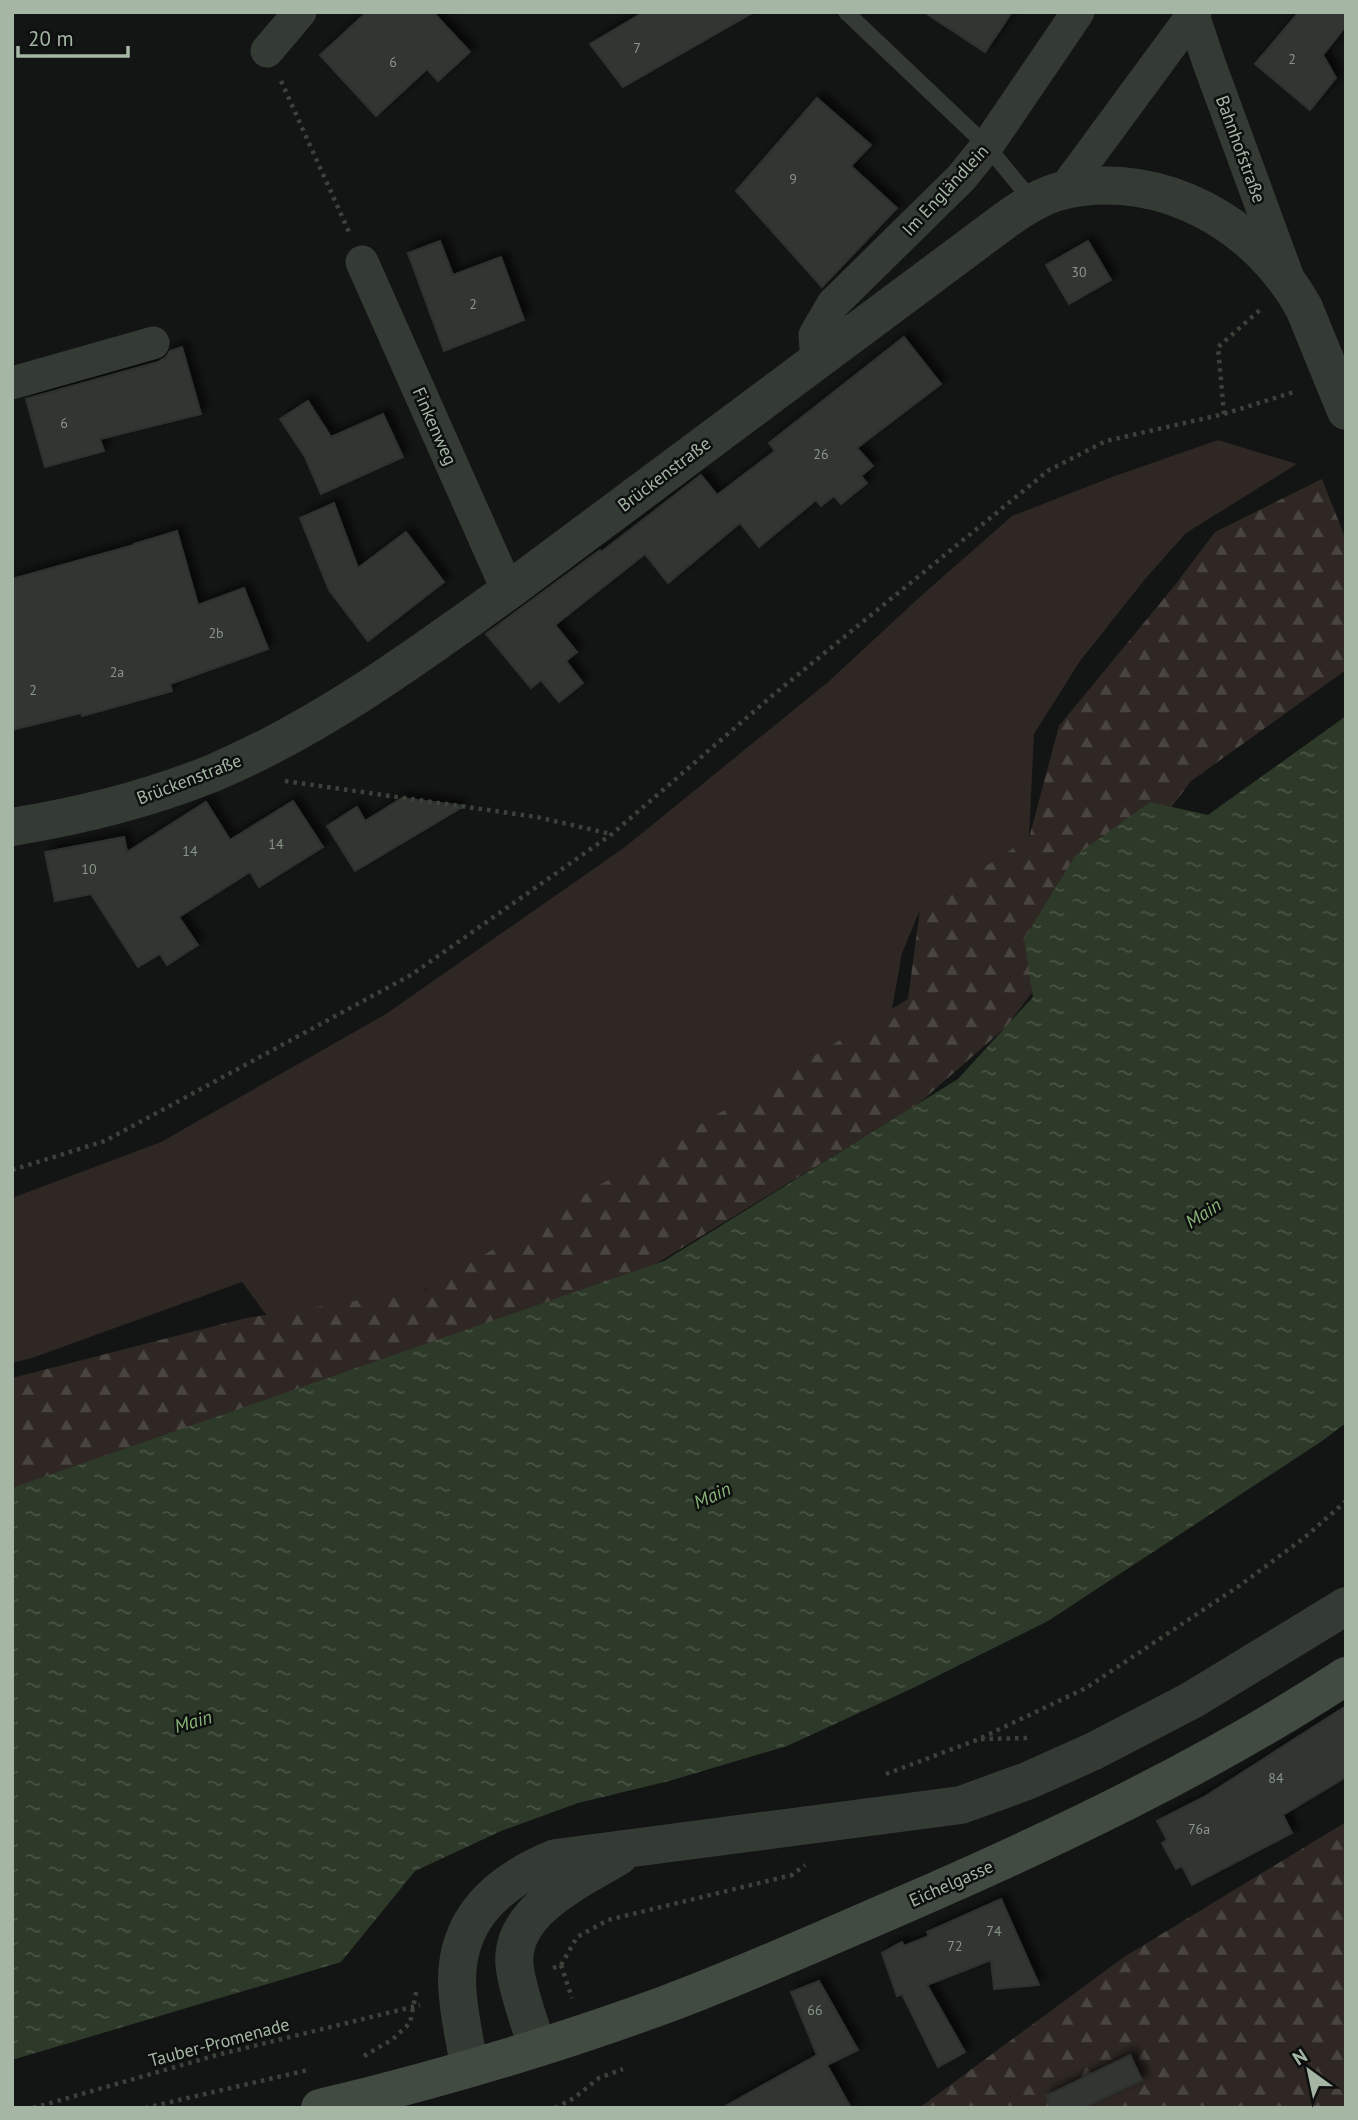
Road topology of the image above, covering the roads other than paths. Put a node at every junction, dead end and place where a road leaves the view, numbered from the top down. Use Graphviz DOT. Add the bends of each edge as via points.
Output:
graph roads {
  1 [pos="300,12"];
  2 [pos="846,12"];
  3 [pos="1078,12"];
  4 [pos="1194,14"];
  5 [pos="267,51"];
  6 [pos="987,146"];
  7 [pos="1049,196"];
  8 [pos="362,262"];
  9 [pos="1297,296"];
  10 [pos="153,343"];
  11 [pos="817,362"];
  12 [pos="12,383"];
  13 [pos="1346,411"];
  14 [pos="508,591"];
  15 [pos="12,827"];
  16 [pos="1346,1606"];
  17 [pos="1346,1676"];
  18 [pos="628,1850"];
  19 [pos="537,2048"];
  20 [pos="470,2067"];
  21 [pos="396,2099"];
  22 [pos="320,2108"];
  1 -- 5 [label="street"];
  2 -- 6 [label="lane"];
  3 -- 6 [label="street, Im Engländlein"];
  4 -- 7 [label="street, Bahnhofstraße"];
  4 -- 9 [label="street, Bahnhofstraße"];
  6 -- 7 [label="lane"];
  6 -- 11 [label="street, Im Engländlein" via="961,178 834,304 815,335"];
  7 -- 9 [label="street, Brückenstraße" via="1127,185 1180,198 1237,229"];
  7 -- 11 [label="street, Brückenstraße" via="1007,219"];
  8 -- 14 [label="street, Finkenweg"];
  9 -- 13 [label="street, bridge"];
  10 -- 12 [label="street"];
  11 -- 14 [label="street, Brückenstraße"];
  14 -- 15 [label="street, Brückenstraße" via="357,695 250,755 154,794"];
  16 -- 18 [label="street" via="1192,1700 1094,1751 1027,1782 961,1805"];
  17 -- 19 [label="main road, Eichelgasse" via="1192,1765 956,1882 729,1980"];
  18 -- 19 [label="street" via="538,1908 523,1926 514,1966"];
  18 -- 20 [label="street" via="556,1858 537,1866 502,1886 470,1924 457,1975"];
  19 -- 20 [label="main road, Eichelgasse"];
  20 -- 21 [label="main road, Eichelgasse"];
  21 -- 22 [label="main road, Eichelgasse"];
}
